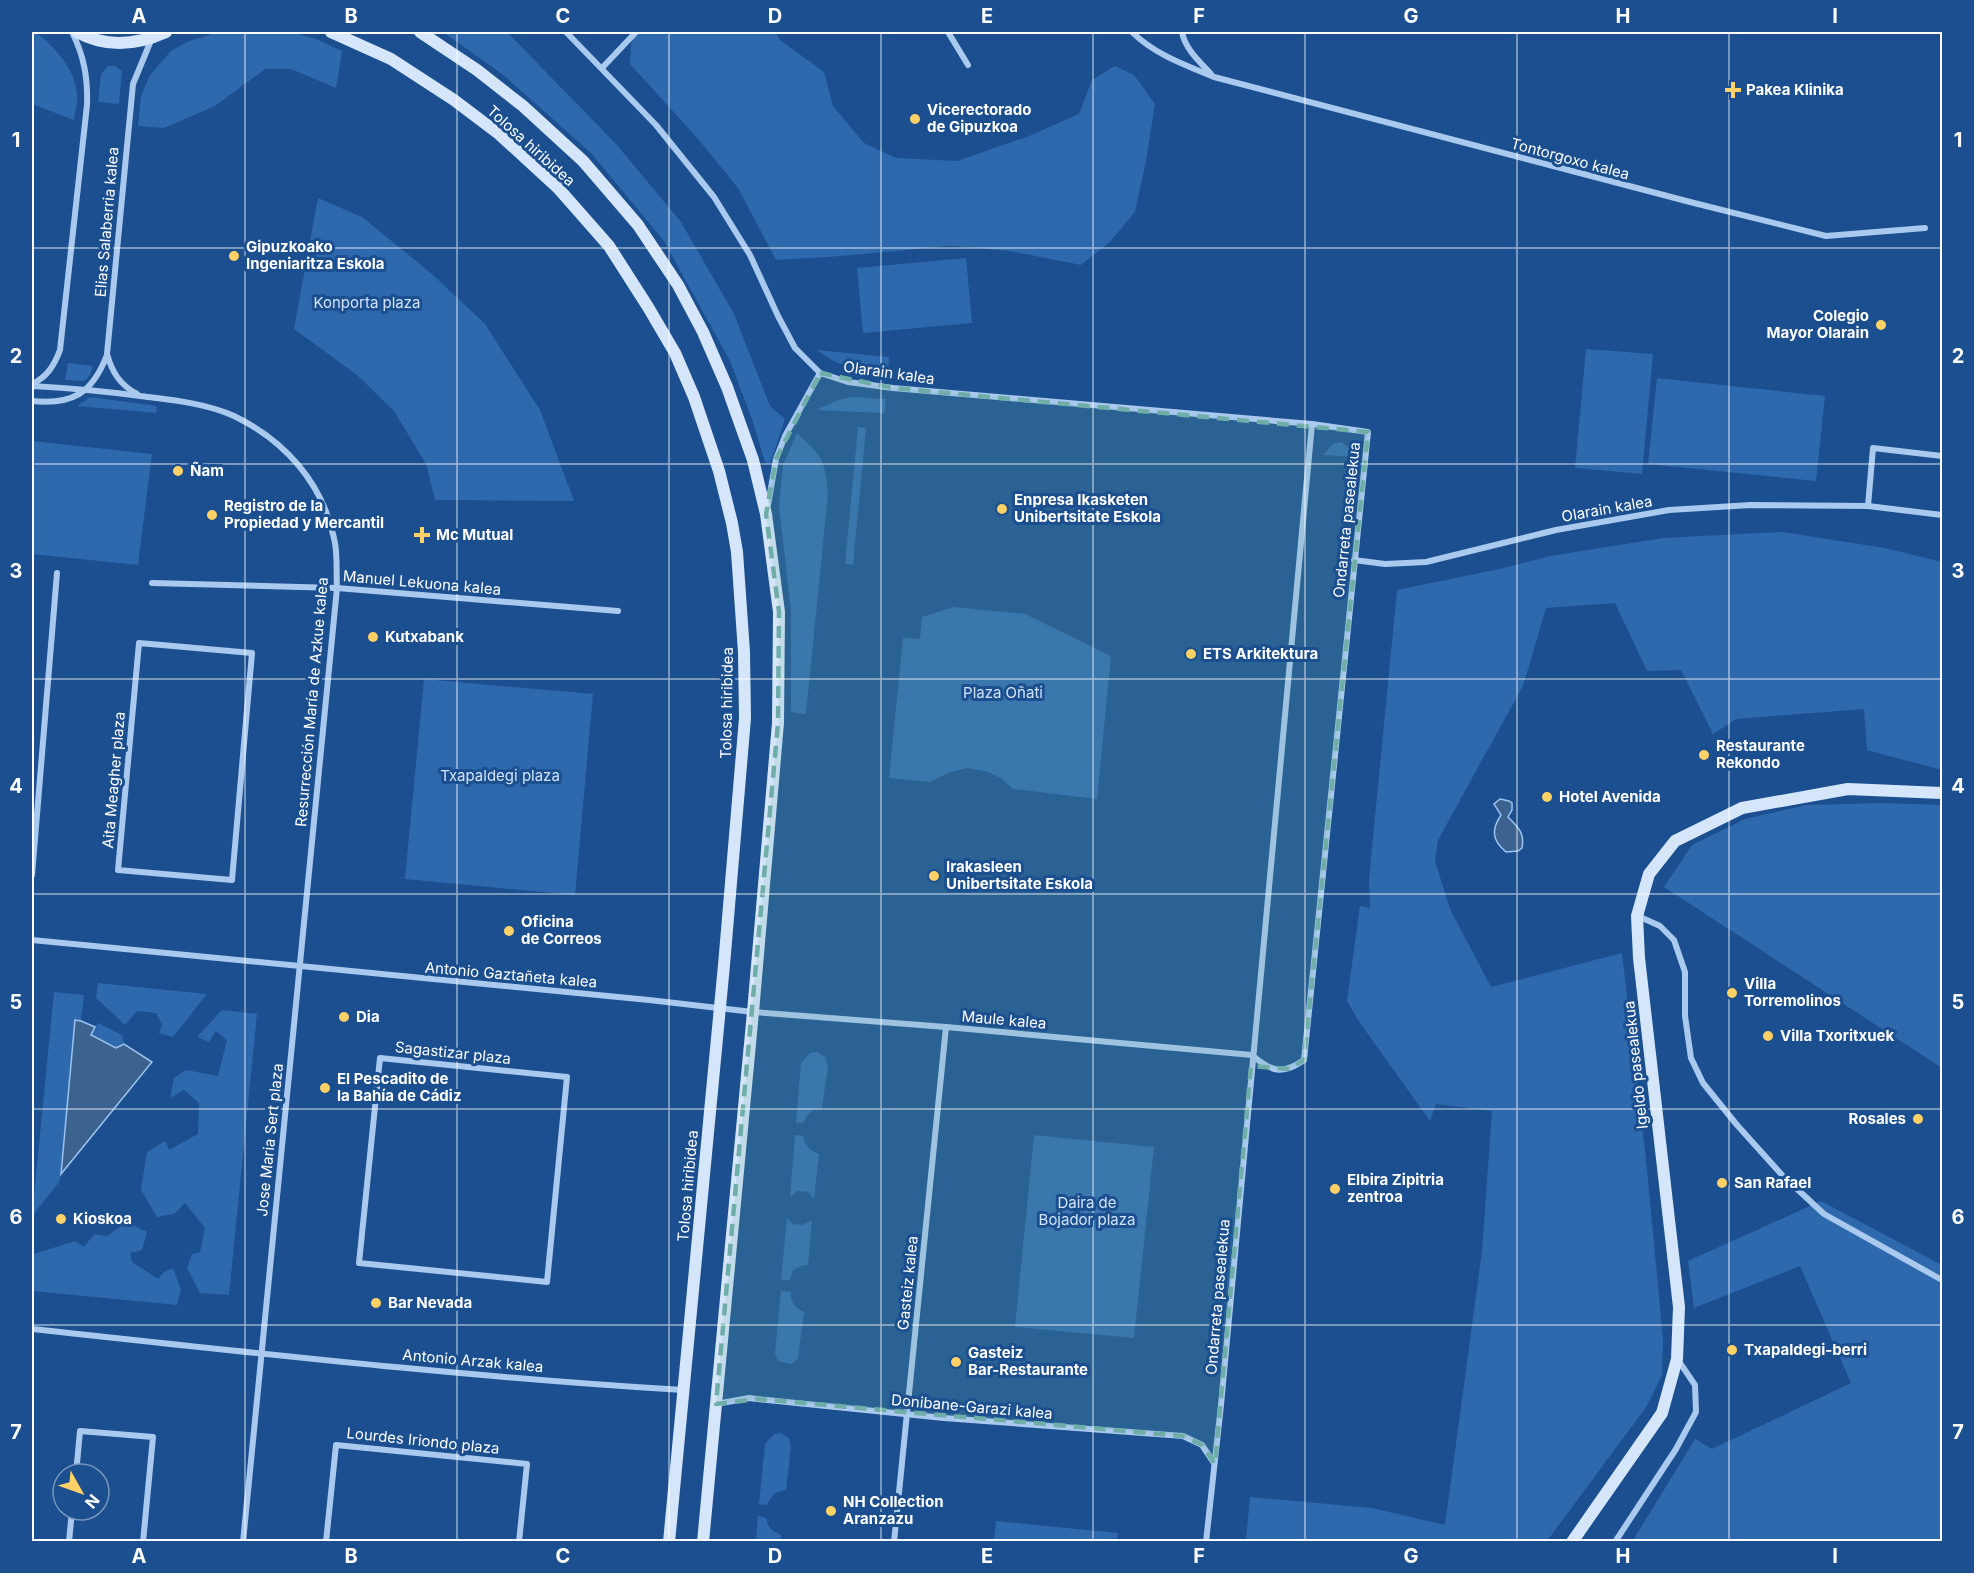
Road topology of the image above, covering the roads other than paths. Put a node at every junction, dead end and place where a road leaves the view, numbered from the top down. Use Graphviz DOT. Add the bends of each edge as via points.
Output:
graph roads {
  1 [pos="71,32"];
  2 [pos="77,32"];
  3 [pos="166,32"];
  4 [pos="331,32"];
  5 [pos="420,32"];
  6 [pos="566,32"];
  7 [pos="636,32"];
  8 [pos="948,32"];
  9 [pos="1132,32"];
  10 [pos="1182,32"];
  11 [pos="152,38"];
  12 [pos="968,65"];
  13 [pos="602,68"];
  14 [pos="1214,77"];
  15 [pos="1925,228"];
  16 [pos="107,354"];
  17 [pos="820,373"];
  18 [pos="32,385"];
  19 [pos="85,389"];
  20 [pos="143,396"];
  21 [pos="32,401"];
  22 [pos="1312,424"];
  23 [pos="1942,456"];
  24 [pos="1868,506"];
  25 [pos="766,514"];
  26 [pos="1942,515"];
  27 [pos="1354,560"];
  28 [pos="57,573"];
  29 [pos="152,583"];
  30 [pos="336,588"];
  31 [pos="618,611"];
  32 [pos="252,653"];
  33 [pos="1942,793"];
  34 [pos="32,875"];
  35 [pos="1637,916"];
  36 [pos="32,940"];
  37 [pos="300,967"];
  38 [pos="719,1008"];
  39 [pos="753,1012"];
  40 [pos="946,1027"];
  41 [pos="1252,1055"];
  42 [pos="1942,1280"];
  43 [pos="546,1282"];
  44 [pos="32,1329"];
  45 [pos="260,1354"];
  46 [pos="1677,1359"];
  47 [pos="684,1390"];
  48 [pos="716,1404"];
  49 [pos="906,1413"];
  50 [pos="77,1462"];
  51 [pos="1215,1464"];
  52 [pos="71,1522"];
  53 [pos="69,1542"];
  54 [pos="143,1542"];
  55 [pos="243,1542"];
  56 [pos="326,1542"];
  57 [pos="519,1542"];
  58 [pos="669,1542"];
  59 [pos="703,1542"];
  60 [pos="894,1542"];
  61 [pos="1206,1542"];
  62 [pos="1572,1542"];
  63 [pos="1615,1542"];
  1 -- 18 [label="street, Elias Salaberria kalea" via="84,65 87,105 60,350 49,372"];
  2 -- 11 [label="main road" via="118,43"];
  3 -- 11 [label="main road"];
  4 -- 38 [label="main road, Tolosa hiribidea" via="391,59 454,100 499,134 558,188 609,246 675,353 694,397 732,523 744,652 745,718"];
  5 -- 25 [label="main road, Tolosa hiribidea" via="523,106 583,161 638,225 678,285 713,354 753,460"];
  6 -- 13 [label="street, Olarain kalea"];
  7 -- 13 [label="street"];
  8 -- 12 [label="street"];
  9 -- 14 [label="street, Tontorgoxo kalea" via="1172,59"];
  10 -- 14 [label="street" via="1190,51"];
  11 -- 16 [label="street, Elias Salaberria kalea" via="132,84"];
  13 -- 17 [label="street, Olarain kalea" via="656,125 714,197 750,255 795,348"];
  14 -- 15 [label="street, Tontorgoxo kalea" via="1826,236"];
  16 -- 19 [label="street" via="96,378"];
  16 -- 20 [label="street" via="119,380"];
  17 -- 22 [label="street, Olarain kalea" via="848,382 893,388"];
  17 -- 25 [label="street" via="776,459"];
  18 -- 19 [label="street, Resurrección María de Azkue kalea"];
  19 -- 20 [label="street, Resurrección María de Azkue kalea"];
  19 -- 21 [label="street" via="52,403"];
  20 -- 30 [label="street, Resurrección María de Azkue kalea" via="199,405 232,416 269,436 298,464 315,487 330,519 335,541"];
  22 -- 27 [label="street, Ondarreta pasealekua" via="1368,432"];
  22 -- 41 [label="street, Ondarreta pasealekua"];
  23 -- 24 [label="street" via="1873,448"];
  24 -- 26 [label="street, Olarain kalea"];
  24 -- 27 [label="street, Olarain kalea" via="1751,505 1669,510 1556,530 1426,562 1385,564"];
  25 -- 39 [label="main road, Tolosa hiribidea" via="779,612 778,723"];
  27 -- 41 [label="street, Ondarreta pasealekua" via="1304,1060 1290,1070 1266,1067"];
  28 -- 34 [label="street"];
  29 -- 30 [label="street, Manuel Lekuona kalea"];
  30 -- 31 [label="street, Manuel Lekuona kalea"];
  30 -- 37 [label="street, Resurrección María de Azkue kalea"];
  32 -- 32 [label="street, Aita Meagher plaza" via="232,880 118,870 139,643"];
  33 -- 35 [label="main road, Igeldo pasealekua" via="1848,789 1742,808 1675,841 1649,874"];
  35 -- 42 [label="street" via="1660,926 1674,940 1684,972 1684,1016 1691,1058 1703,1083 1737,1125 1824,1214"];
  35 -- 46 [label="main road, Igeldo pasealekua" via="1679,1307"];
  36 -- 37 [label="street"];
  37 -- 38 [label="street, Antonio Gaztañeta kalea"];
  37 -- 45 [label="street, Jose Maria Sert plaza"];
  38 -- 39 [label="street, Antonio Gaztañeta kalea"];
  38 -- 47 [label="main road, Tolosa hiribidea"];
  39 -- 40 [label="street, Maule kalea"];
  39 -- 48 [label="main road, Tolosa hiribidea"];
  40 -- 41 [label="street, Maule kalea"];
  40 -- 49 [label="street, Gasteiz kalea"];
  41 -- 51 [label="street, Ondarreta pasealekua"];
  43 -- 43 [label="street, Sagastizar plaza" via="359,1263 380,1058 567,1077"];
  44 -- 45 [label="street"];
  45 -- 47 [label="street, Antonio Arzak kalea"];
  45 -- 55 [label="street, Jose Maria Sert plaza"];
  46 -- 62 [label="main road, Igeldo pasealekua" via="1662,1413"];
  46 -- 63 [label="street" via="1695,1385 1696,1412"];
  47 -- 58 [label="main road, Tolosa hiribidea"];
  48 -- 49 [label="street, Donibane-Garazi kalea" via="749,1398"];
  48 -- 59 [label="main road, Tolosa hiribidea"];
  49 -- 51 [label="street, Donibane-Garazi kalea" via="1183,1436 1202,1445"];
  49 -- 60 [label="street, Gasteiz kalea"];
  50 -- 54 [label="street" via="80,1431 153,1437"];
  51 -- 61 [label="street, Ondarreta pasealekua"];
  52 -- 53 [label="street"];
  56 -- 57 [label="street, Lourdes Iriondo plaza" via="336,1445 527,1464"];
}
